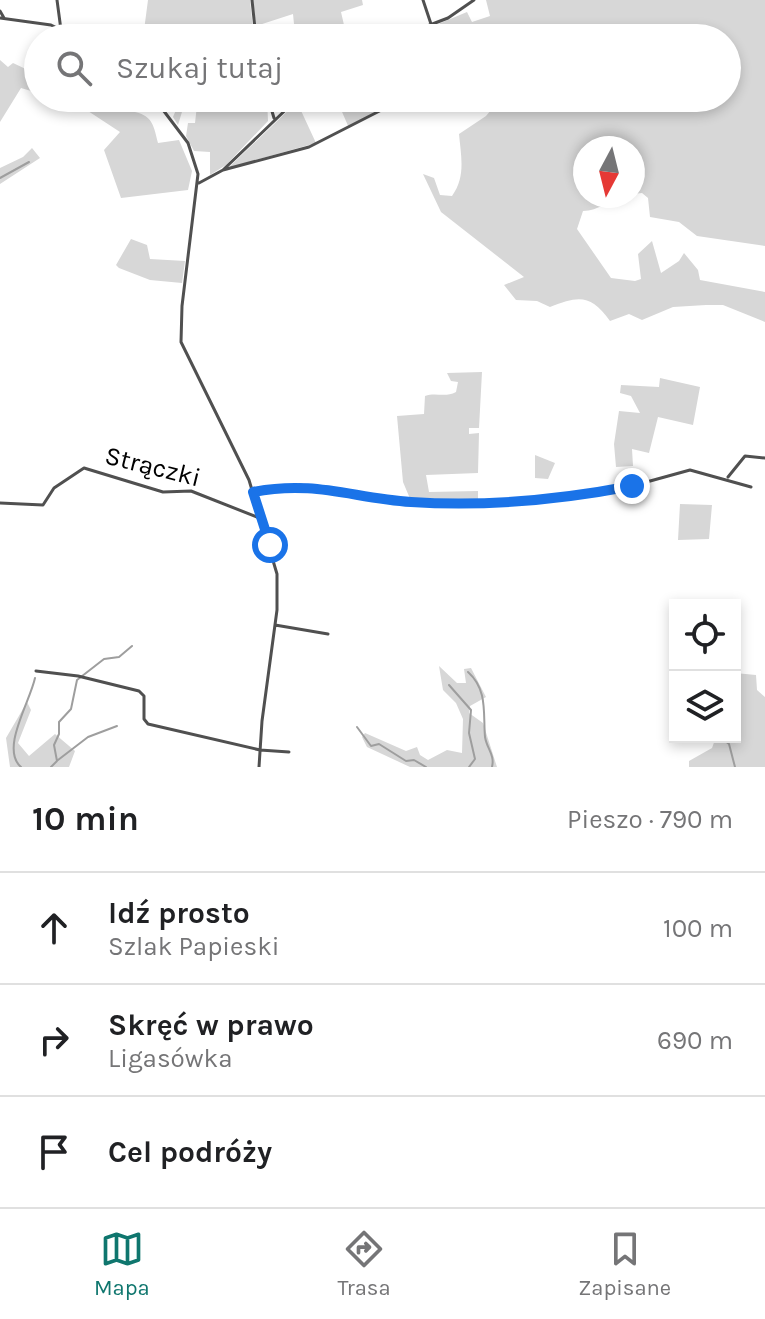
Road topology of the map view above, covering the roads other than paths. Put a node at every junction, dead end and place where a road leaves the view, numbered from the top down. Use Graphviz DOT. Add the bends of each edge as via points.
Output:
graph roads {
  1 [pos="57,0"];
  2 [pos="252,0"];
  3 [pos="423,0"];
  4 [pos="474,0"];
  5 [pos="0,11"];
  6 [pos="2,18"];
  7 [pos="32,24"];
  8 [pos="60,24"];
  9 [pos="255,24"];
  10 [pos="432,24"];
  11 [pos="165,112"];
  12 [pos="272,112"];
  13 [pos="281,112"];
  14 [pos="378,112"];
  15 [pos="274,118"];
  16 [pos="223,170"];
  17 [pos="199,183"];
  18 [pos="765,458"];
  19 [pos="728,478"];
  20 [pos="751,487"];
  21 [pos="253,492"];
  22 [pos="0,503"];
  23 [pos="262,519"];
  24 [pos="275,625"];
  25 [pos="328,634"];
  26 [pos="36,671"];
  27 [pos="260,750"];
  28 [pos="289,752"];
  29 [pos="259,767"];
  1 -- 8 [label="street"];
  2 -- 9 [label="street"];
  3 -- 10 [label="street"];
  4 -- 10 [label="street"];
  5 -- 6 [label="street"];
  6 -- 7 [label="street"];
  11 -- 17 [label="street" via="188,143"];
  12 -- 15 [label="street"];
  13 -- 15 [label="street"];
  14 -- 16 [label="street" via="309,147"];
  15 -- 16 [label="street"];
  16 -- 17 [label="street"];
  17 -- 21 [label="street" via="181,342"];
  18 -- 19 [label="street" via="745,456"];
  19 -- 20 [label="street"];
  19 -- 21 [label="street" via="686,470 632,486 531,503 409,502 300,485"];
  21 -- 23 [label="street"];
  22 -- 23 [label="street, Strączki" via="43,505 54,488 84,468 163,492 191,491"];
  23 -- 24 [label="street" via="277,574"];
  24 -- 25 [label="street"];
  24 -- 27 [label="street"];
  26 -- 27 [label="street" via="139,691 148,724"];
  27 -- 28 [label="street"];
  27 -- 29 [label="street"];
}
